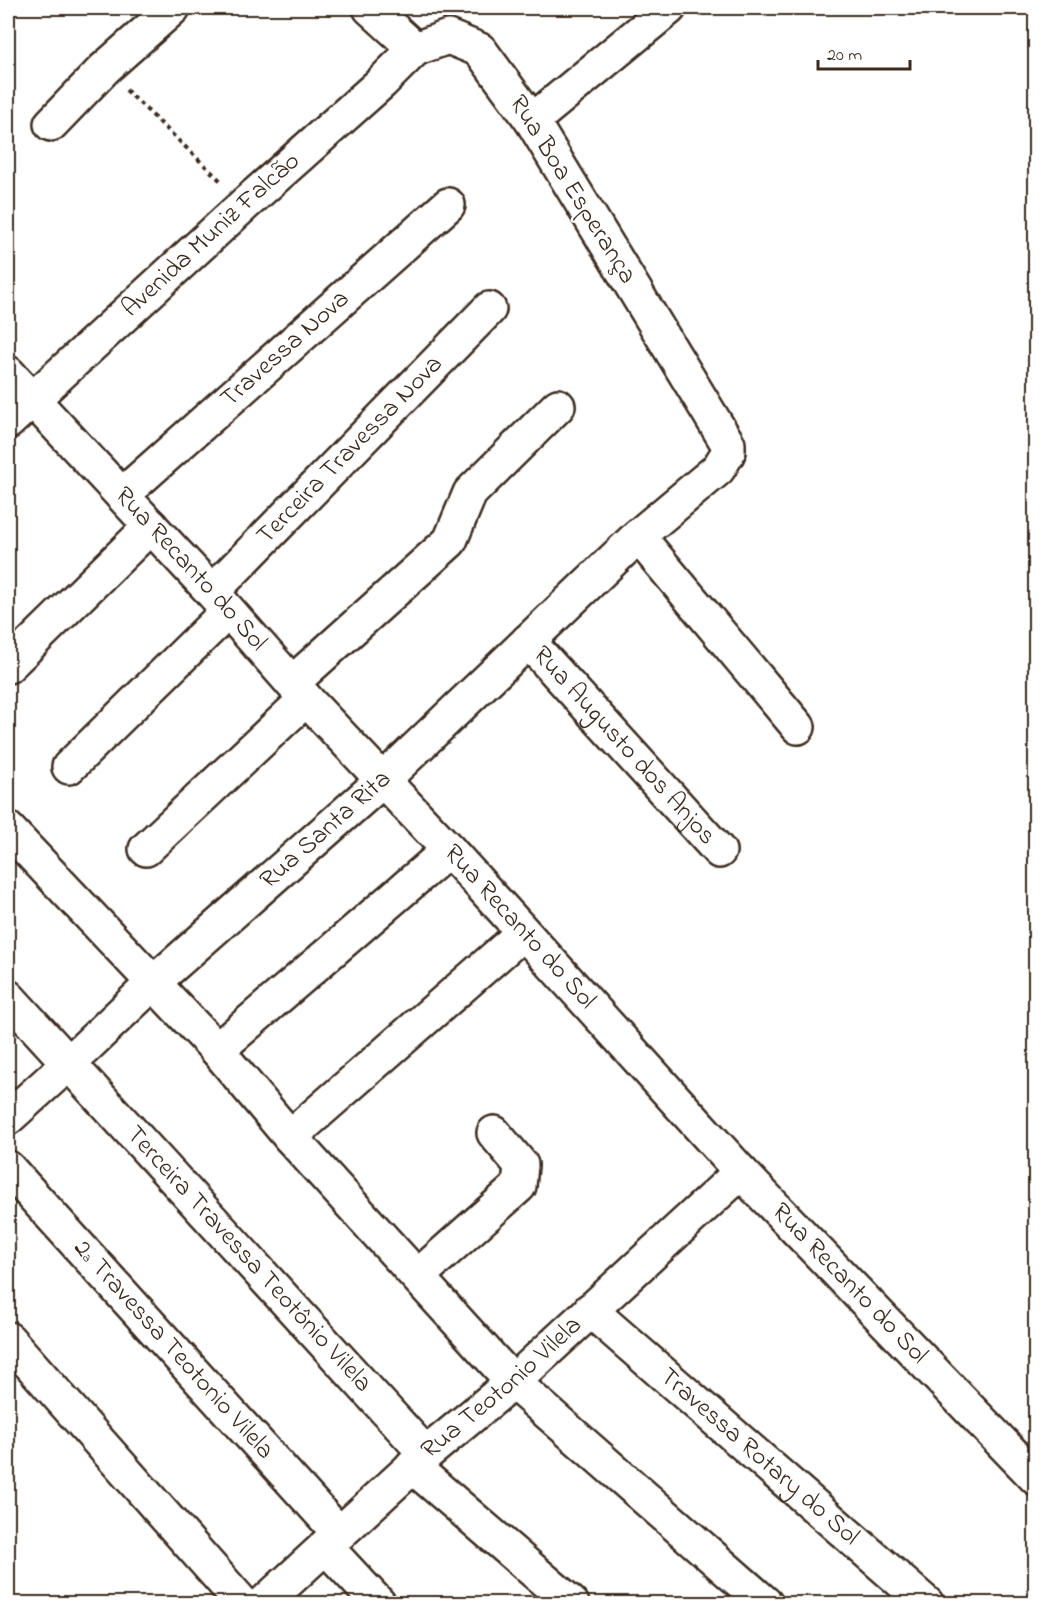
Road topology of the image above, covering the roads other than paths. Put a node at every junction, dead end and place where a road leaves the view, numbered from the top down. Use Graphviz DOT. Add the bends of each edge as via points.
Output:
graph roads {
  1 [pos="173,8"];
  2 [pos="370,8"];
  3 [pos="669,8"];
  4 [pos="415,49"];
  5 [pos="532,120"];
  6 [pos="51,124"];
  7 [pos="448,205"];
  8 [pos="489,309"];
  9 [pos="8,373"];
  10 [pos="31,400"];
  11 [pos="558,406"];
  12 [pos="8,422"];
  13 [pos="728,444"];
  14 [pos="122,495"];
  15 [pos="151,526"];
  16 [pos="638,536"];
  17 [pos="220,602"];
  18 [pos="528,640"];
  19 [pos="8,666"];
  20 [pos="299,691"];
  21 [pos="798,727"];
  22 [pos="69,767"];
  23 [pos="383,780"];
  24 [pos="8,829"];
  25 [pos="146,849"];
  26 [pos="449,850"];
  27 [pos="719,851"];
  28 [pos="524,933"];
  29 [pos="153,983"];
  30 [pos="8,997"];
  31 [pos="217,1050"];
  32 [pos="68,1064"];
  33 [pos="8,1118"];
  34 [pos="494,1133"];
  35 [pos="290,1137"];
  36 [pos="8,1168"];
  37 [pos="741,1172"];
  38 [pos="418,1276"];
  39 [pos="590,1310"];
  40 [pos="8,1339"];
  41 [pos="513,1382"];
  42 [pos="419,1460"];
  43 [pos="1035,1478"];
  44 [pos="332,1540"];
  45 [pos="243,1604"];
  46 [pos="263,1604"];
  47 [pos="379,1604"];
  48 [pos="572,1604"];
  49 [pos="766,1604"];
  50 [pos="927,1604"];
  1 -- 6 [label="street" via="104,69"];
  2 -- 4 [label="street"];
  3 -- 5 [label="street"];
  4 -- 5 [label="street, Rua Boa Esperança" via="448,37 480,50"];
  4 -- 10 [label="street, Avenida Muniz Falcão"];
  5 -- 13 [label="street, Rua Boa Esperança"];
  7 -- 14 [label="street, Travessa Nova"];
  8 -- 17 [label="street, Terceira Travessa Nova"];
  9 -- 10 [label="street, Rua Recanto do Sol"];
  10 -- 12 [label="street, Avenida Muniz Falcão"];
  10 -- 14 [label="street, Rua Recanto do Sol"];
  11 -- 20 [label="street" via="470,493 450,540"];
  13 -- 16 [label="street, Rua Santa Rita" via="728,453 718,470"];
  14 -- 15 [label="street, Rua Recanto do Sol"];
  15 -- 17 [label="street, Rua Recanto do Sol"];
  15 -- 19 [label="street"];
  16 -- 18 [label="street, Rua Santa Rita"];
  16 -- 21 [label="street"];
  17 -- 20 [label="street, Rua Recanto do Sol"];
  17 -- 22 [label="street, Terceira Travessa Nova"];
  18 -- 23 [label="street, Rua Santa Rita"];
  18 -- 27 [label="street, Rua Augusto dos Anjos"];
  20 -- 23 [label="street, Rua Recanto do Sol"];
  20 -- 25 [label="street"];
  23 -- 26 [label="street, Rua Recanto do Sol"];
  23 -- 29 [label="street, Rua Santa Rita"];
  24 -- 29 [label="street"];
  26 -- 28 [label="street, Rua Recanto do Sol"];
  26 -- 31 [label="street"];
  28 -- 35 [label="street"];
  28 -- 37 [label="street, Rua Recanto do Sol"];
  29 -- 31 [label="street"];
  29 -- 32 [label="street, Rua Santa Rita"];
  30 -- 32 [label="street, Terceira Travessa Teotônio Vilela"];
  31 -- 35 [label="street"];
  32 -- 33 [label="street, Rua Santa Rita"];
  32 -- 42 [label="street, Terceira Travessa Teotônio Vilela"];
  34 -- 38 [label="street" via="521,1165 519,1186"];
  35 -- 38 [label="street"];
  36 -- 44 [label="street, 2ª Travessa Teotonio Vilela"];
  37 -- 39 [label="street, Rua Teotonio Vilela"];
  37 -- 43 [label="street, Rua Recanto do Sol"];
  38 -- 41 [label="street"];
  39 -- 41 [label="street, Rua Teotonio Vilela"];
  39 -- 50 [label="street, Travessa Rotary do Sol"];
  40 -- 45 [label="street"];
  41 -- 42 [label="street, Rua Teotonio Vilela"];
  41 -- 49 [label="street"];
  42 -- 44 [label="street, Rua Teotonio Vilela"];
  42 -- 48 [label="street, Terceira Travessa Teotônio Vilela"];
  44 -- 46 [label="street, Rua Teotonio Vilela"];
  44 -- 47 [label="street, 2ª Travessa Teotonio Vilela"];
}
